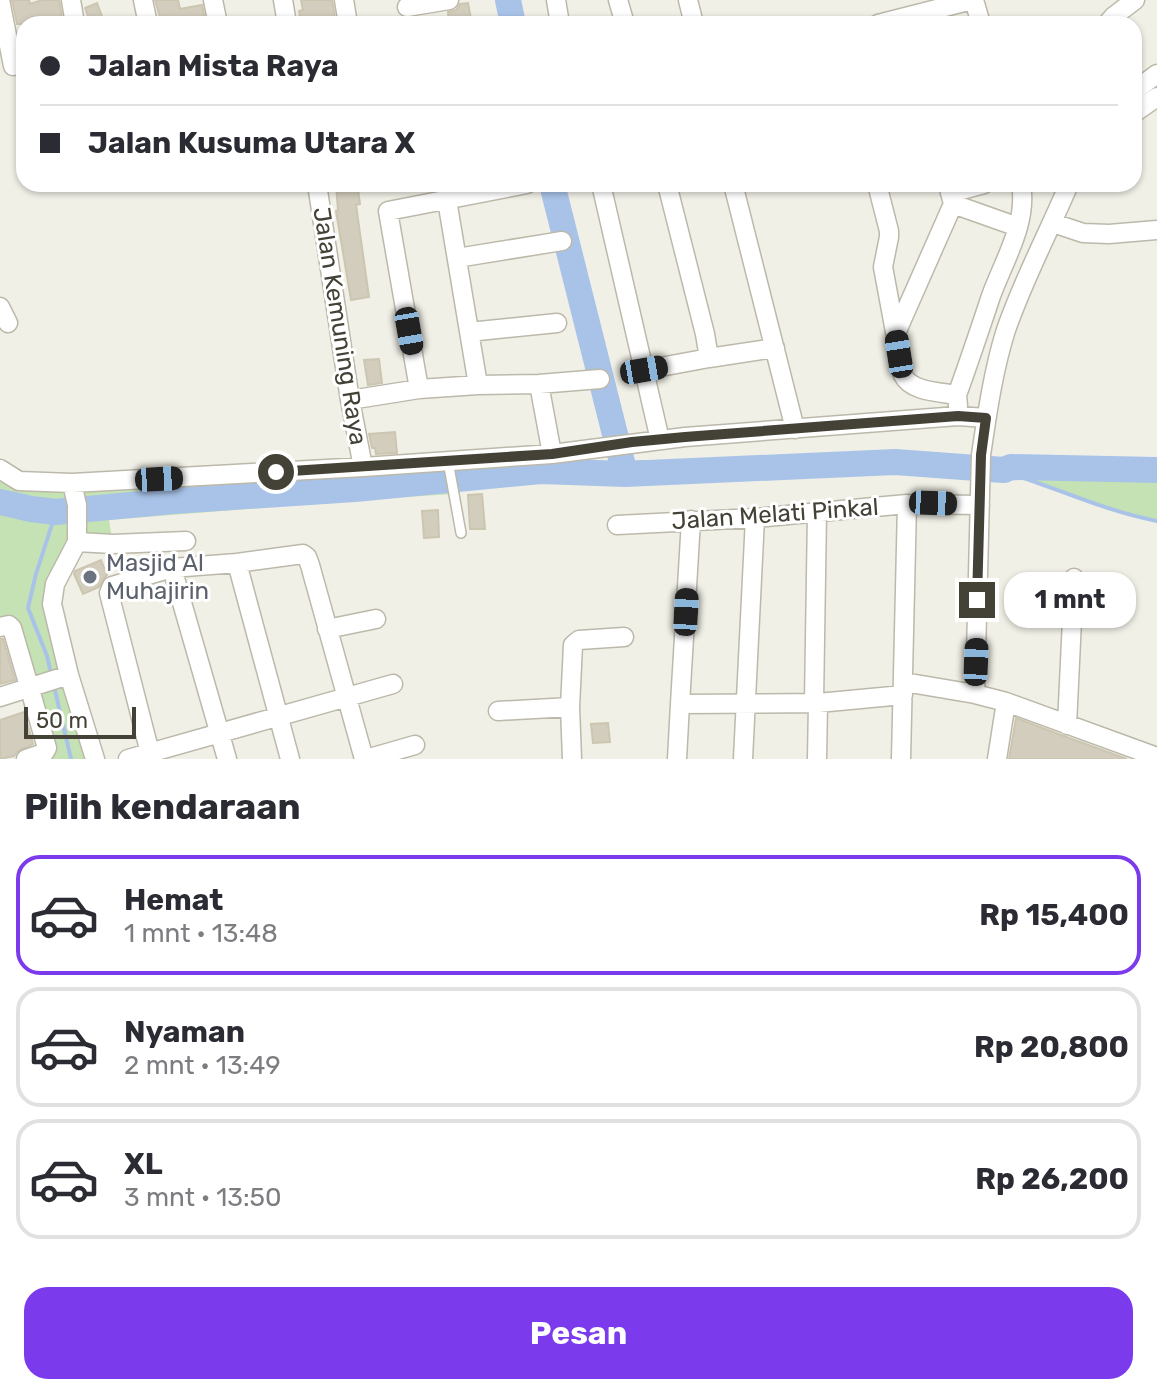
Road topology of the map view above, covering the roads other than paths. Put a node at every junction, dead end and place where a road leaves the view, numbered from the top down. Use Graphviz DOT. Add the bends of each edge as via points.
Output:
graph roads {
  1 [pos="0,0"];
  2 [pos="449,0"];
  3 [pos="973,0"];
  4 [pos="1135,0"];
  5 [pos="408,10"];
  6 [pos="905,14"];
  7 [pos="1114,16"];
  8 [pos="3,34"];
  9 [pos="13,66"];
  10 [pos="318,192"];
  11 [pos="486,192"];
  12 [pos="603,192"];
  13 [pos="669,192"];
  14 [pos="735,192"];
  15 [pos="879,192"];
  16 [pos="1022,192"];
  17 [pos="1066,192"];
  18 [pos="950,194"];
  19 [pos="447,200"];
  20 [pos="1053,223"];
  21 [pos="1018,227"];
  22 [pos="1157,230"];
  23 [pos="562,241"];
  24 [pos="457,258"];
  25 [pos="557,323"];
  26 [pos="469,332"];
  27 [pos="896,333"];
  28 [pos="775,348"];
  29 [pos="709,358"];
  30 [pos="644,370"];
  31 [pos="600,379"];
  32 [pos="539,384"];
  33 [pos="478,385"];
  34 [pos="419,389"];
  35 [pos="957,395"];
  36 [pos="350,400"];
  37 [pos="958,416"];
  38 [pos="986,418"];
  39 [pos="795,429"];
  40 [pos="660,440"];
  41 [pos="552,454"];
  42 [pos="448,461"];
  43 [pos="363,467"];
  44 [pos="2,471"];
  45 [pos="72,483"];
  46 [pos="980,496"];
  47 [pos="907,504"];
  48 [pos="817,513"];
  49 [pos="755,518"];
  50 [pos="691,520"];
  51 [pos="617,525"];
  52 [pos="461,533"];
  53 [pos="77,535"];
  54 [pos="186,541"];
  55 [pos="237,563"];
  56 [pos="172,568"];
  57 [pos="1074,578"];
  58 [pos="376,619"];
  59 [pos="0,627"];
  60 [pos="327,629"];
  61 [pos="624,637"];
  62 [pos="46,682"];
  63 [pos="393,684"];
  64 [pos="903,688"];
  65 [pos="975,694"];
  66 [pos="0,697"];
  67 [pos="346,697"];
  68 [pos="1006,702"];
  69 [pos="746,703"];
  70 [pos="816,703"];
  71 [pos="680,704"];
  72 [pos="570,707"];
  73 [pos="498,711"];
  74 [pos="279,717"];
  75 [pos="1067,725"];
  76 [pos="219,733"];
  77 [pos="415,745"];
  78 [pos="1121,752"];
  79 [pos="150,753"];
  80 [pos="1157,757"];
  81 [pos="26,759"];
  82 [pos="95,759"];
  83 [pos="128,759"];
  84 [pos="227,759"];
  85 [pos="290,759"];
  86 [pos="365,759"];
  87 [pos="572,759"];
  88 [pos="677,759"];
  89 [pos="743,759"];
  90 [pos="817,759"];
  91 [pos="901,759"];
  92 [pos="997,759"];
  1 -- 8 [label="street"];
  2 -- 5 [label="street"];
  3 -- 6 [label="street"];
  4 -- 7 [label="street"];
  8 -- 9 [label="street"];
  10 -- 36 [label="street, Jalan Kemuning Raya"];
  11 -- 19 [label="street"];
  12 -- 30 [label="street"];
  13 -- 29 [label="street"];
  14 -- 28 [label="street"];
  15 -- 27 [label="street" via="889,231 883,267"];
  16 -- 21 [label="street"];
  17 -- 20 [label="street"];
  18 -- 21 [label="street"];
  18 -- 27 [label="street"];
  19 -- 24 [label="street"];
  19 -- 34 [label="street" via="388,211"];
  20 -- 22 [label="street" via="1083,233"];
  20 -- 38 [label="street" via="1004,336"];
  21 -- 35 [label="street"];
  23 -- 24 [label="street"];
  24 -- 26 [label="street"];
  25 -- 26 [label="street"];
  26 -- 33 [label="street"];
  27 -- 35 [label="street" via="906,382"];
  28 -- 29 [label="street"];
  28 -- 39 [label="street"];
  29 -- 30 [label="street"];
  30 -- 40 [label="street"];
  31 -- 32 [label="street"];
  32 -- 33 [label="street"];
  32 -- 41 [label="street"];
  33 -- 34 [label="street"];
  34 -- 36 [label="street"];
  35 -- 37 [label="street"];
  36 -- 43 [label="street, Jalan Kemuning Raya"];
  37 -- 38 [label="street"];
  37 -- 39 [label="street"];
  38 -- 46 [label="street"];
  39 -- 40 [label="street"];
  40 -- 41 [label="street"];
  41 -- 42 [label="street"];
  42 -- 43 [label="street"];
  42 -- 52 [label="lane"];
  43 -- 45 [label="street"];
  44 -- 45 [label="street" via="19,481"];
  45 -- 53 [label="street"];
  46 -- 47 [label="street, Jalan Melati Pinkal"];
  46 -- 65 [label="street"];
  47 -- 48 [label="street, Jalan Melati Pinkal"];
  47 -- 64 [label="street"];
  48 -- 49 [label="street, Jalan Melati Pinkal"];
  48 -- 70 [label="street"];
  49 -- 50 [label="street, Jalan Melati Pinkal"];
  49 -- 69 [label="street"];
  50 -- 51 [label="street, Jalan Melati Pinkal"];
  50 -- 71 [label="street"];
  53 -- 54 [label="street" via="113,544"];
  53 -- 62 [label="street" via="55,584"];
  55 -- 56 [label="street"];
  55 -- 60 [label="street" via="305,554"];
  55 -- 74 [label="street"];
  56 -- 76 [label="street"];
  56 -- 79 [label="street" via="116,584 109,593"];
  57 -- 75 [label="street"];
  58 -- 60 [label="street"];
  59 -- 62 [label="street" via="12,628"];
  60 -- 67 [label="street"];
  61 -- 72 [label="street" via="579,640 573,645"];
  62 -- 66 [label="street"];
  62 -- 81 [label="street" via="47,750"];
  62 -- 82 [label="street"];
  63 -- 67 [label="street"];
  64 -- 65 [label="street"];
  64 -- 70 [label="street"];
  64 -- 91 [label="street"];
  65 -- 68 [label="street"];
  67 -- 74 [label="street"];
  67 -- 86 [label="street"];
  68 -- 75 [label="street"];
  68 -- 92 [label="street"];
  69 -- 70 [label="street"];
  69 -- 71 [label="street"];
  69 -- 89 [label="street"];
  70 -- 90 [label="street"];
  71 -- 88 [label="street"];
  72 -- 73 [label="street"];
  72 -- 87 [label="street"];
  74 -- 76 [label="street"];
  74 -- 85 [label="street"];
  75 -- 78 [label="street"];
  76 -- 79 [label="street"];
  76 -- 84 [label="street"];
  77 -- 86 [label="street"];
  78 -- 80 [label="street"];
  79 -- 83 [label="street"];
}
